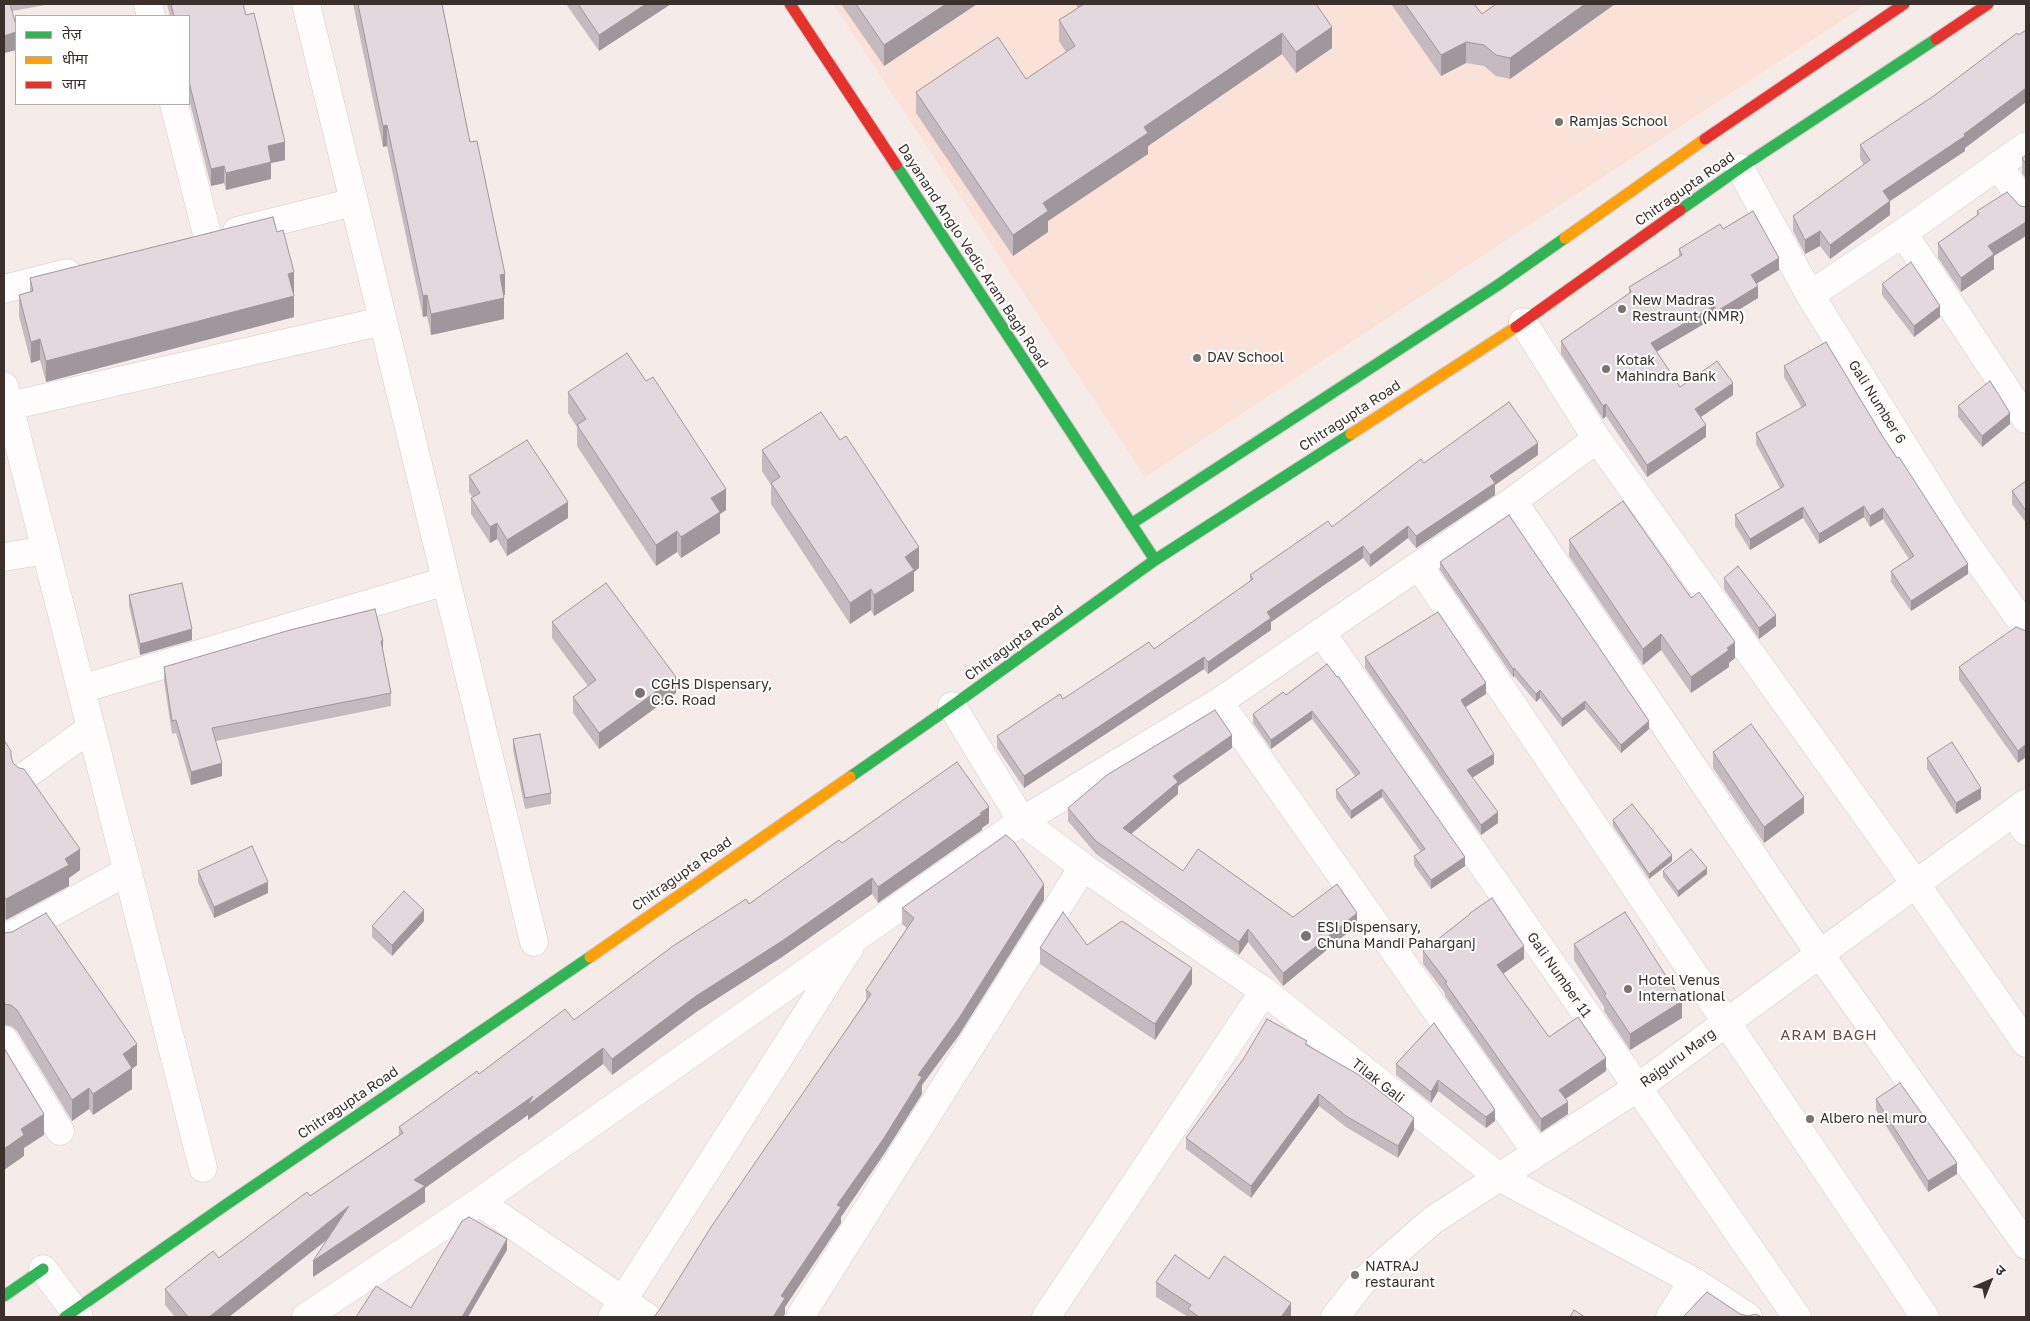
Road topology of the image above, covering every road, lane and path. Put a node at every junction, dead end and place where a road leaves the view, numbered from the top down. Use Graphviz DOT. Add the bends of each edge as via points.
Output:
graph roads {
  1 [pos="306,4"];
  2 [pos="790,4"];
  3 [pos="1904,4"];
  4 [pos="1988,4"];
  5 [pos="174,105"];
  6 [pos="2026,146"];
  7 [pos="1998,165"];
  8 [pos="1740,168"];
  9 [pos="354,202"];
  10 [pos="2026,206"];
  11 [pos="1903,233"];
  12 [pos="208,238"];
  13 [pos="179,245"];
  14 [pos="94,267"];
  15 [pos="4,289"];
  16 [pos="1810,295"];
  17 [pos="383,321"];
  18 [pos="1523,322"];
  19 [pos="6,396"];
  20 [pos="2026,419"];
  21 [pos="1597,439"];
  22 [pos="1513,501"];
  23 [pos="1131,524"];
  24 [pos="46,550"];
  25 [pos="4,557"];
  26 [pos="1155,560"];
  27 [pos="1418,566"];
  28 [pos="446,581"];
  29 [pos="2026,628"];
  30 [pos="1321,632"];
  31 [pos="81,689"];
  32 [pos="1219,702"];
  33 [pos="952,706"];
  34 [pos="91,728"];
  35 [pos="26,775"];
  36 [pos="2022,815"];
  37 [pos="1022,820"];
  38 [pos="1082,867"];
  39 [pos="128,871"];
  40 [pos="1915,882"];
  41 [pos="858,936"];
  42 [pos="4,940"];
  43 [pos="534,942"];
  44 [pos="1819,953"];
  45 [pos="1264,991"];
  46 [pos="1727,1023"];
  47 [pos="4,1040"];
  48 [pos="2026,1043"];
  49 [pos="1637,1088"];
  50 [pos="60,1131"];
  51 [pos="1536,1152"];
  52 [pos="203,1168"];
  53 [pos="1499,1177"];
  54 [pos="479,1202"];
  55 [pos="2026,1245"];
  56 [pos="43,1269"];
  57 [pos="1693,1281"];
  58 [pos="4,1296"];
  59 [pos="618,1309"];
  60 [pos="73,1315"];
  61 [pos="306,1317"];
  62 [pos="647,1317"];
  63 [pos="800,1317"];
  64 [pos="1046,1317"];
  65 [pos="1335,1317"];
  66 [pos="1670,1317"];
  67 [pos="1748,1317"];
  68 [pos="1797,1317"];
  69 [pos="1925,1317"];
  1 -- 9 [label="street"];
  2 -- 23 [label="street, Dayanand Anglo Vedic Aram Bagh Road"];
  3 -- 23 [label="street, Chitragupta Road" via="1498,285"];
  4 -- 8 [label="street, Chitragupta Road"];
  5 -- 12 [label="street"];
  6 -- 7 [label="street"];
  7 -- 10 [label="street"];
  7 -- 11 [label="street"];
  8 -- 16 [label="street, Gali Number 6"];
  8 -- 18 [label="street, Chitragupta Road"];
  9 -- 12 [label="street"];
  9 -- 17 [label="street"];
  11 -- 16 [label="street"];
  11 -- 20 [label="street"];
  12 -- 13 [label="street"];
  14 -- 15 [label="street"];
  16 -- 29 [label="street, Gali Number 6" via="1952,523"];
  17 -- 19 [label="street"];
  17 -- 28 [label="street"];
  18 -- 21 [label="street"];
  18 -- 26 [label="street, Chitragupta Road"];
  19 -- 24 [label="street"];
  21 -- 22 [label="street"];
  21 -- 40 [label="street"];
  22 -- 27 [label="street"];
  22 -- 44 [label="street"];
  23 -- 26 [label="street, Dayanand Anglo Vedic Aram Bagh Road"];
  24 -- 25 [label="street"];
  24 -- 31 [label="street"];
  26 -- 33 [label="street, Chitragupta Road"];
  27 -- 30 [label="street"];
  27 -- 46 [label="street"];
  28 -- 31 [label="street"];
  28 -- 43 [label="street"];
  30 -- 32 [label="street"];
  30 -- 49 [label="street, Gali Number 11"];
  31 -- 34 [label="street"];
  32 -- 37 [label="street"];
  32 -- 51 [label="street"];
  33 -- 37 [label="street"];
  33 -- 60 [label="street, Chitragupta Road" via="227,1204"];
  34 -- 35 [label="street"];
  34 -- 39 [label="street"];
  36 -- 40 [label="street, Rajguru Marg"];
  37 -- 38 [label="street, Tilak Gali"];
  37 -- 41 [label="street"];
  38 -- 45 [label="street, Tilak Gali"];
  38 -- 63 [label="street"];
  39 -- 42 [label="street"];
  39 -- 52 [label="street"];
  40 -- 44 [label="street, Rajguru Marg"];
  40 -- 48 [label="street"];
  41 -- 54 [label="street"];
  41 -- 59 [label="street"];
  44 -- 46 [label="street, Rajguru Marg"];
  44 -- 55 [label="street"];
  45 -- 53 [label="street, Tilak Gali"];
  45 -- 64 [label="street"];
  46 -- 49 [label="street, Rajguru Marg"];
  46 -- 69 [label="street"];
  47 -- 50 [label="street"];
  49 -- 51 [label="street, Rajguru Marg"];
  49 -- 68 [label="street, Gali Number 11"];
  51 -- 53 [label="street, Rajguru Marg"];
  53 -- 57 [label="street, Tilak Gali"];
  53 -- 65 [label="street, Rajguru Marg" via="1434,1220 1362,1282"];
  54 -- 59 [label="street"];
  54 -- 61 [label="street"];
  56 -- 58 [label="street"];
  56 -- 60 [label="street"];
  57 -- 66 [label="street"];
  57 -- 67 [label="street, Tilak Gali"];
  59 -- 62 [label="street"];
}
